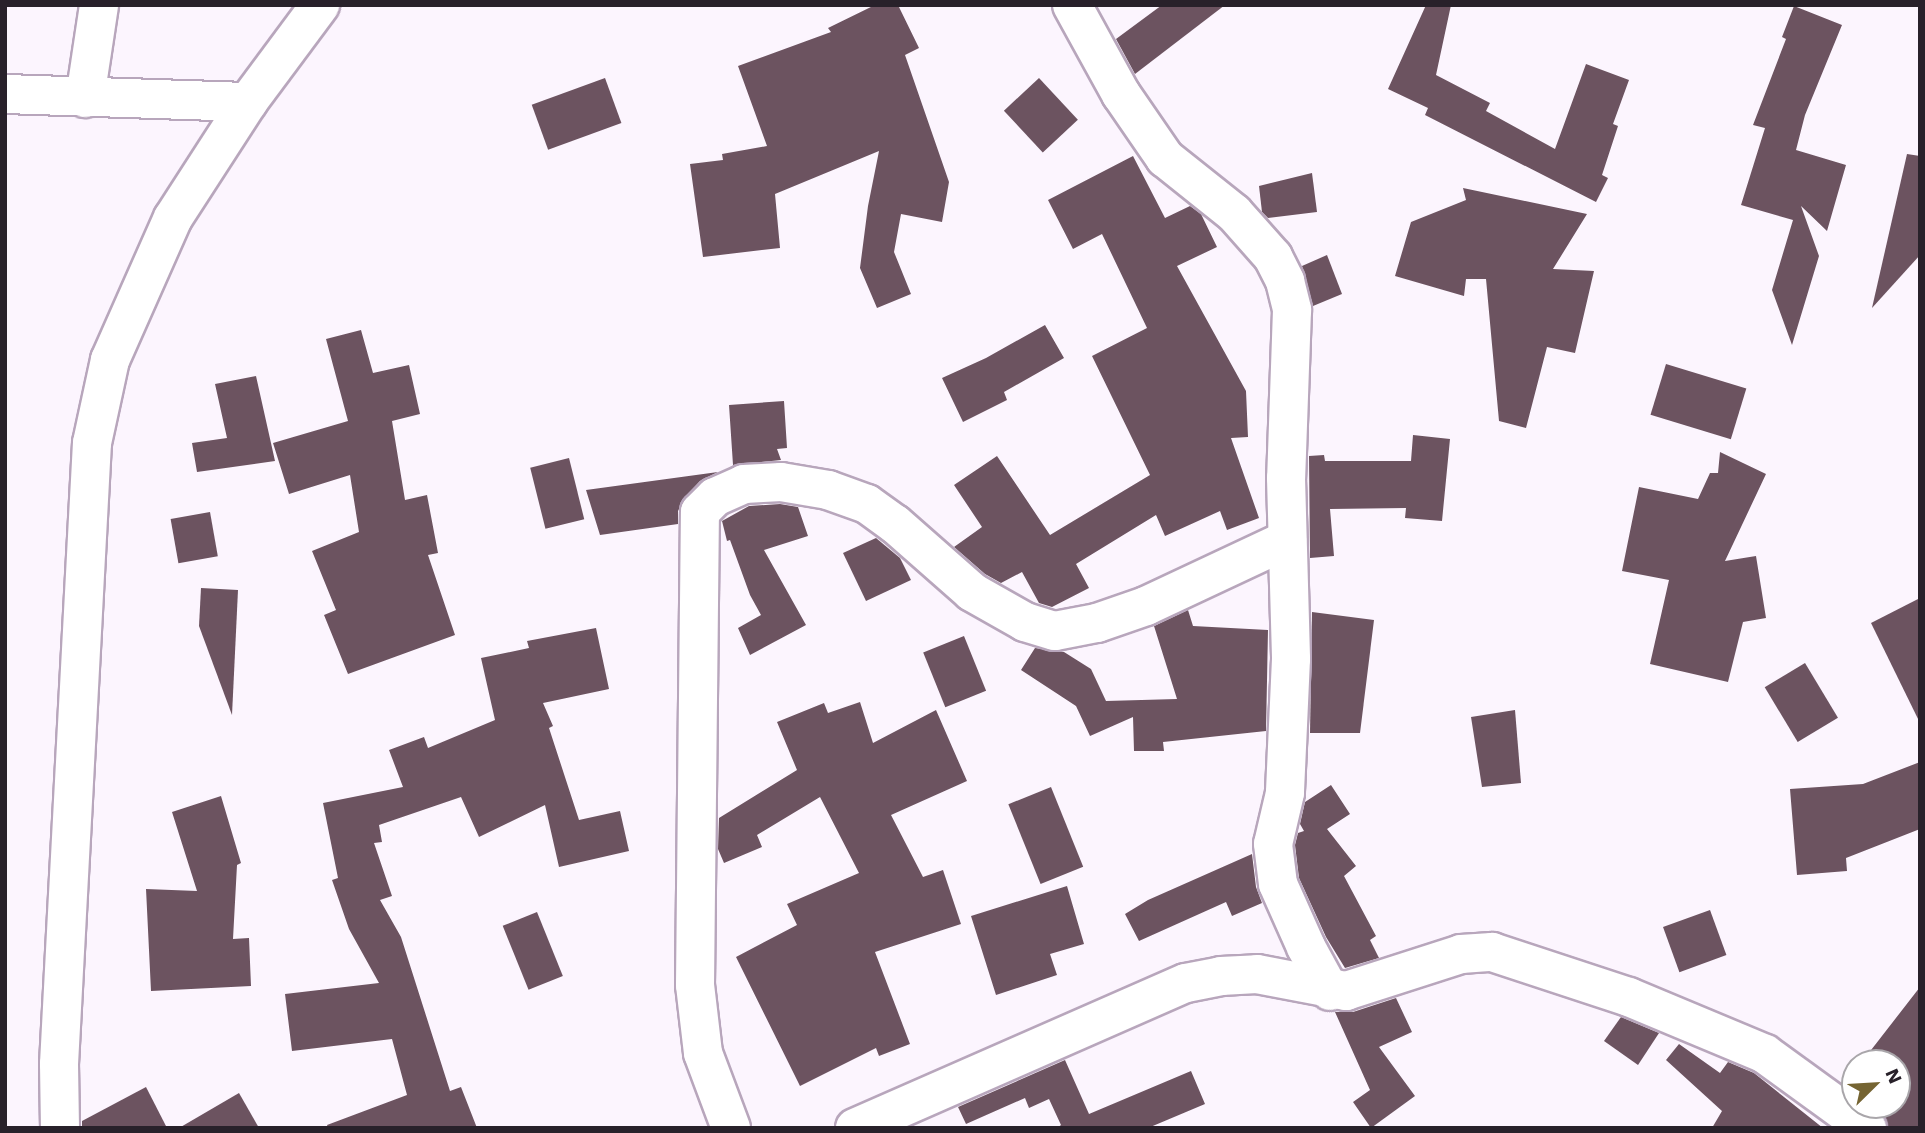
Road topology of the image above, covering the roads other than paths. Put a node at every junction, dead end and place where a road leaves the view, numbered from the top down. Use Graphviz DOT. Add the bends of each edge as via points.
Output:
graph roads {
  1 [pos="99,5"];
  2 [pos="320,5"];
  3 [pos="1072,5"];
  4 [pos="5,94"];
  5 [pos="85,98"];
  6 [pos="248,102"];
  7 [pos="1287,540"];
  8 [pos="1330,991"];
  9 [pos="60,1128"];
  10 [pos="731,1128"];
  11 [pos="855,1128"];
  12 [pos="1867,1128"];
  1 -- 5 [label="street"];
  2 -- 6 [label="street"];
  3 -- 7 [label="street" via="1121,94 1164,158 1234,213 1273,257 1284,281 1292,310"];
  4 -- 5 [label="street"];
  5 -- 6 [label="street"];
  6 -- 9 [label="street" via="173,218 110,360 92,443"];
  7 -- 8 [label="street" via="1288,739 1285,793 1273,844 1278,884"];
  7 -- 10 [label="street" via="1146,606 1055,631 1026,622 972,592 867,504 828,489 782,482 744,484 715,497 701,512 695,985 703,1053"];
  8 -- 11 [label="street" via="1257,974 1186,983"];
  8 -- 12 [label="street" via="1367,987 1461,954 1492,952 1512,957 1641,1002 1765,1054"];
}
